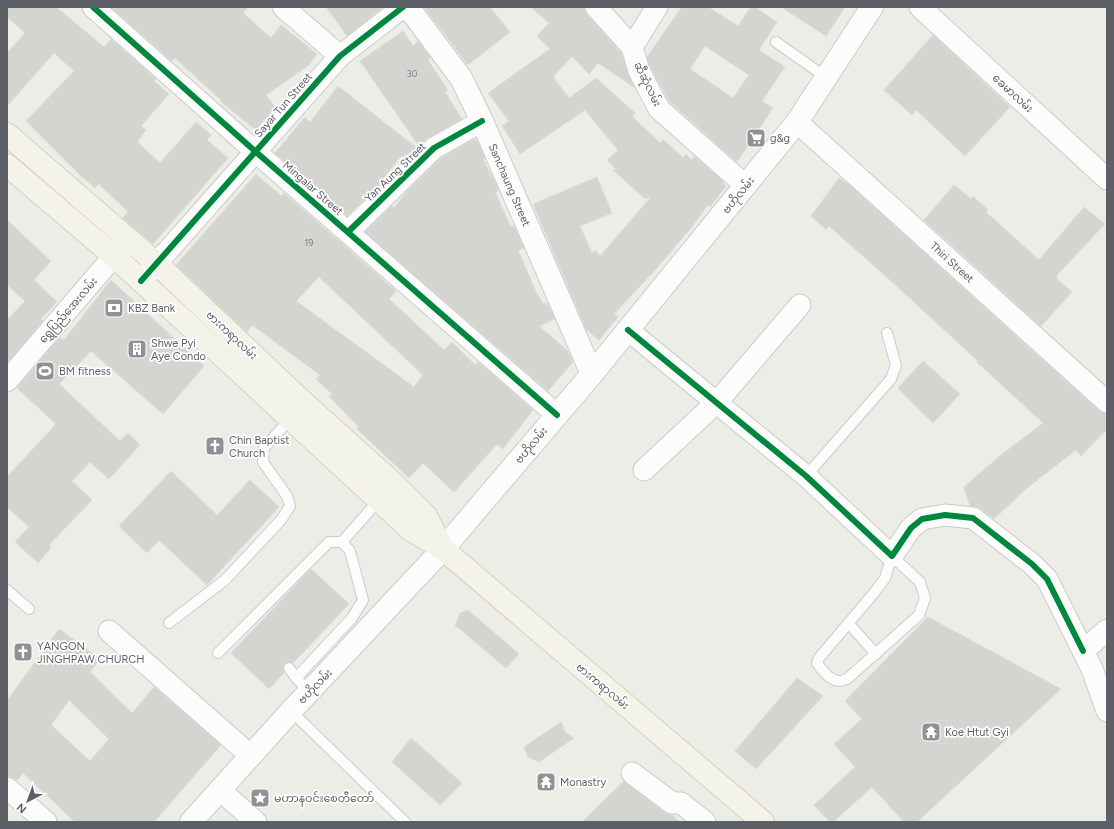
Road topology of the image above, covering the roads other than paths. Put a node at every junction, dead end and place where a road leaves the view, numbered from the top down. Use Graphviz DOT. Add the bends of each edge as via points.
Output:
graph roads {
  1 [pos="93,7"];
  2 [pos="283,7"];
  3 [pos="403,7"];
  4 [pos="408,7"];
  5 [pos="596,7"];
  6 [pos="656,7"];
  7 [pos="872,7"];
  8 [pos="920,7"];
  9 [pos="776,42"];
  10 [pos="632,47"];
  11 [pos="340,56"];
  12 [pos="827,78"];
  13 [pos="482,121"];
  14 [pos="798,122"];
  15 [pos="7,134"];
  16 [pos="256,152"];
  17 [pos="7,165"];
  18 [pos="1107,179"];
  19 [pos="746,186"];
  20 [pos="348,232"];
  21 [pos="129,239"];
  22 [pos="115,257"];
  23 [pos="156,263"];
  24 [pos="141,281"];
  25 [pos="800,305"];
  26 [pos="628,330"];
  27 [pos="887,333"];
  28 [pos="592,374"];
  29 [pos="7,381"];
  30 [pos="716,402"];
  31 [pos="1107,402"];
  32 [pos="298,411"];
  33 [pos="557,415"];
  34 [pos="644,470"];
  35 [pos="806,476"];
  36 [pos="379,500"];
  37 [pos="342,542"];
  38 [pos="443,550"];
  39 [pos="892,556"];
  40 [pos="7,590"];
  41 [pos="29,609"];
  42 [pos="169,623"];
  43 [pos="849,624"];
  44 [pos="1107,630"];
  45 [pos="109,631"];
  46 [pos="1083,651"];
  47 [pos="218,653"];
  48 [pos="876,654"];
  49 [pos="288,668"];
  50 [pos="303,685"];
  51 [pos="291,711"];
  52 [pos="1107,711"];
  53 [pos="251,756"];
  54 [pos="632,773"];
  55 [pos="7,788"];
  56 [pos="220,790"];
  57 [pos="46,822"];
  58 [pos="191,822"];
  59 [pos="256,822"];
  60 [pos="406,822"];
  61 [pos="705,822"];
  62 [pos="763,822"];
  1 -- 16 [label="street, Mingalar Street"];
  2 -- 11 [label="street"];
  3 -- 11 [label="street, Sayar Tun Street"];
  4 -- 13 [label="main road, Sanchaung Street" via="461,78"];
  5 -- 10 [label="street, ဆီဆုံလမ်း"];
  6 -- 10 [label="street"];
  7 -- 12 [label="main road, ဗဟိုလမ်း"];
  8 -- 18 [label="street, ခေမာလမ်း"];
  9 -- 12 [label="lane"];
  10 -- 19 [label="street, ဆီဆုံလမ်း" via="639,71 659,109"];
  11 -- 16 [label="street, Sayar Tun Street"];
  12 -- 14 [label="main road, ဗဟိုလမ်း"];
  13 -- 20 [label="street, Yan Aung Street" via="434,148"];
  13 -- 28 [label="main road, Sanchaung Street"];
  14 -- 19 [label="main road, ဗဟိုလမ်း"];
  14 -- 31 [label="street, Thiri Street"];
  15 -- 21 [label="main road, ဗားကရာလမ်း"];
  16 -- 20 [label="street, Mingalar Street"];
  16 -- 23 [label="street, Sayar Tun Street"];
  17 -- 22 [label="main road, ဗားကရာလမ်း"];
  19 -- 26 [label="main road, ဗဟိုလမ်း"];
  20 -- 33 [label="street, Mingalar Street"];
  21 -- 22 [label="street, ရွှေပြည်အေးလမ်း"];
  21 -- 23 [label="main road, ဗားကရာလမ်း"];
  22 -- 24 [label="main road, ဗားကရာလမ်း"];
  22 -- 29 [label="street, ရွှေပြည်အေးလမ်း"];
  23 -- 24 [label="street, Sayar Tun Street"];
  23 -- 32 [label="main road, ဗားကရာလမ်း"];
  24 -- 32 [label="main road, ဗားကရာလမ်း"];
  25 -- 30 [label="street"];
  26 -- 28 [label="main road, ဗဟိုလမ်း"];
  26 -- 30 [label="street"];
  27 -- 35 [label="lane" via="896,365 891,379"];
  28 -- 33 [label="main road, ဗဟိုလမ်း"];
  30 -- 34 [label="street"];
  30 -- 35 [label="street"];
  32 -- 36 [label="main road, ဗားကရာလမ်း"];
  32 -- 38 [label="main road, ဗားကရာလမ်း" via="393,483 426,516"];
  32 -- 42 [label="lane" via="264,448 263,462 287,496 290,506 281,520 225,580"];
  33 -- 38 [label="main road, ဗဟိုလမ်း"];
  35 -- 39 [label="street"];
  36 -- 37 [label="lane"];
  36 -- 38 [label="main road, ဗားကရာလမ်း" via="411,530"];
  37 -- 47 [label="lane" via="329,542 262,614"];
  37 -- 50 [label="lane" via="350,551 363,600"];
  38 -- 50 [label="main road, ဗဟိုလမ်း"];
  38 -- 62 [label="main road, ဗားကရာလမ်း"];
  39 -- 43 [label="lane" via="885,578"];
  39 -- 46 [label="street" via="911,528 922,519 945,515 973,518 1032,564 1047,579"];
  39 -- 48 [label="lane" via="920,582 925,598 919,615"];
  40 -- 41 [label="lane"];
  43 -- 48 [label="lane"];
  43 -- 48 [label="lane" via="819,658 817,664 820,668 835,680 841,681 847,679"];
  44 -- 46 [label="street"];
  45 -- 53 [label="street"];
  46 -- 52 [label="street"];
  49 -- 50 [label="lane"];
  50 -- 51 [label="main road, ဗဟိုလမ်း"];
  51 -- 53 [label="main road, ဗဟိုလမ်း"];
  51 -- 60 [label="lane"];
  53 -- 56 [label="main road, ဗဟိုလမ်း"];
  54 -- 61 [label="street" via="672,803 681,803"];
  55 -- 57 [label="street"];
  56 -- 58 [label="main road, ဗဟိုလမ်း"];
  56 -- 59 [label="street"];
}
